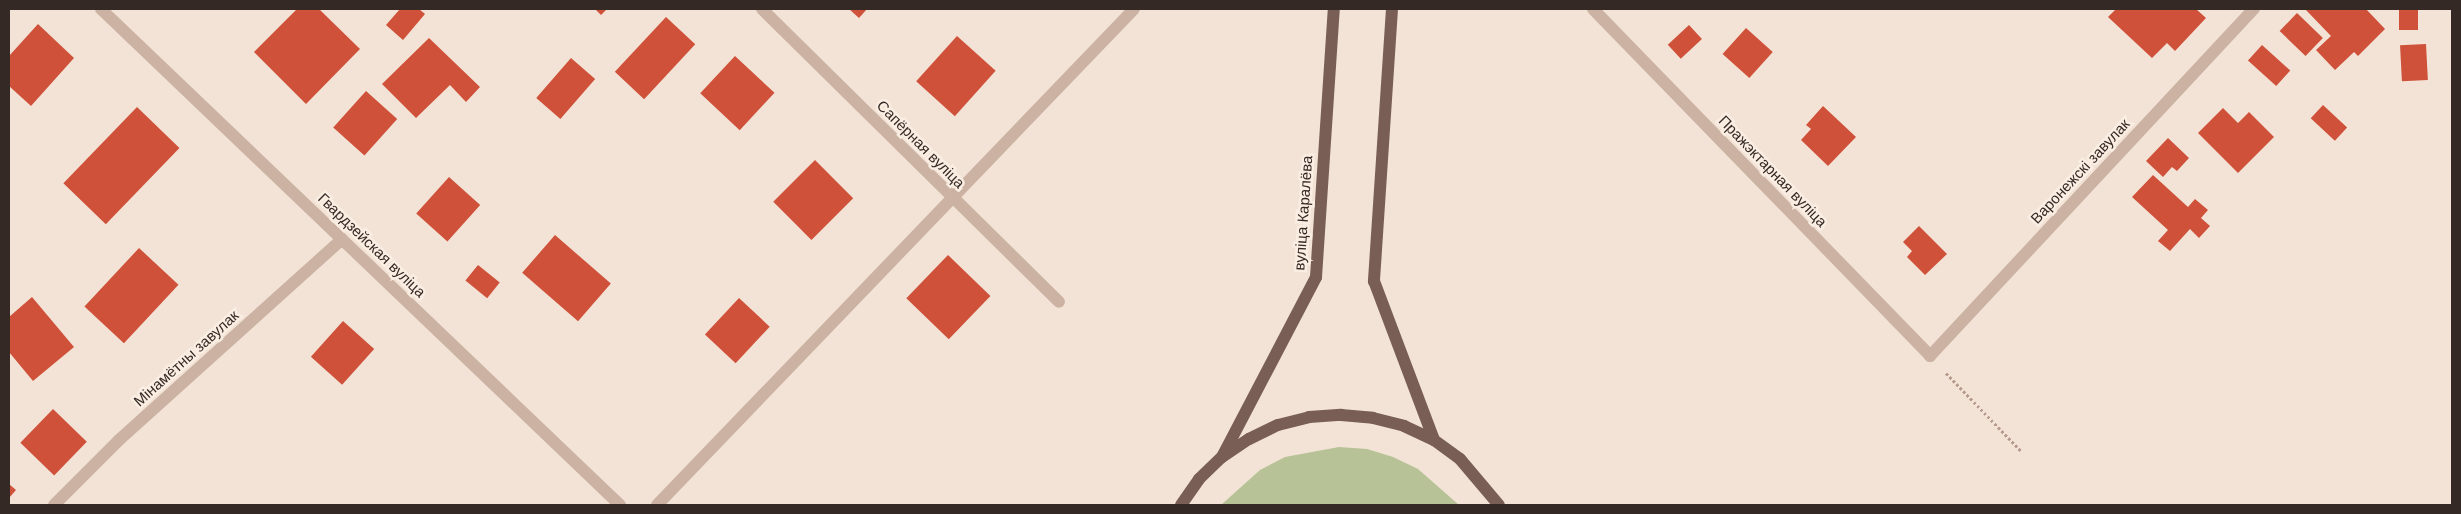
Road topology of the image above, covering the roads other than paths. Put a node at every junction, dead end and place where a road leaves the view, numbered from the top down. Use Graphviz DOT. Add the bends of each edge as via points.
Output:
graph roads {
  1 [pos="101,9"];
  2 [pos="762,9"];
  3 [pos="1134,9"];
  4 [pos="1334,9"];
  5 [pos="1392,9"];
  6 [pos="1593,9"];
  7 [pos="2254,9"];
  8 [pos="953,198"];
  9 [pos="342,239"];
  10 [pos="1058,302"];
  11 [pos="1930,356"];
  12 [pos="1434,440"];
  13 [pos="1222,457"];
  14 [pos="54,505"];
  15 [pos="620,505"];
  16 [pos="657,505"];
  17 [pos="1181,505"];
  18 [pos="1499,505"];
  1 -- 9 [label="street, Гвардзейская вуліца"];
  2 -- 8 [label="street, Сапёрная вуліца"];
  3 -- 8 [label="street"];
  4 -- 13 [label="main road, вуліца Каралёва" via="1316,276"];
  5 -- 12 [label="main road" via="1374,282"];
  6 -- 11 [label="street, Пражэктарная вуліца"];
  7 -- 11 [label="street, Варонежскі завулак"];
  8 -- 10 [label="street, Сапёрная вуліца"];
  8 -- 16 [label="street"];
  9 -- 14 [label="street, Мінамётны завулак" via="119,440"];
  9 -- 15 [label="street, Гвардзейская вуліца"];
  12 -- 13 [label="main road" via="1404,426 1373,418 1317,416 1278,425 1249,438"];
  12 -- 18 [label="main road" via="1460,459"];
  13 -- 17 [label="main road"];
}
